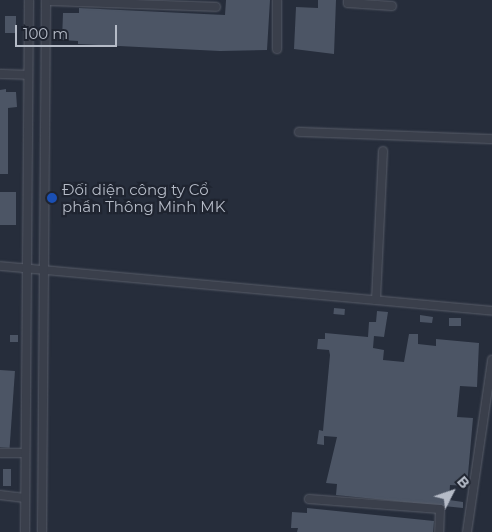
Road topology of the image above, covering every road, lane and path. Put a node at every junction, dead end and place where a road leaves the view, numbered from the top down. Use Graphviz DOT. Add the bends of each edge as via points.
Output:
graph roads {
  1 [pos="29,0"];
  2 [pos="46,0"];
  3 [pos="276,0"];
  4 [pos="348,0"];
  5 [pos="392,6"];
  6 [pos="216,7"];
  7 [pos="277,49"];
  8 [pos="0,74"];
  9 [pos="28,76"];
  10 [pos="299,132"];
  11 [pos="492,139"];
  12 [pos="383,151"];
  13 [pos="0,266"];
  14 [pos="26,268"];
  15 [pos="42,269"];
  16 [pos="376,300"];
  17 [pos="492,311"];
  18 [pos="492,360"];
  19 [pos="0,453"];
  20 [pos="24,453"];
  21 [pos="0,495"];
  22 [pos="25,498"];
  23 [pos="309,499"];
  24 [pos="25,532"];
  25 [pos="42,532"];
  26 [pos="439,532"];
  27 [pos="467,532"];
  1 -- 9 [label="street"];
  2 -- 6 [label="street"];
  2 -- 15 [label="street"];
  3 -- 7 [label="street"];
  4 -- 5 [label="street" via="348,3"];
  8 -- 9 [label="street"];
  9 -- 14 [label="street"];
  10 -- 11 [label="street"];
  12 -- 16 [label="street"];
  13 -- 14 [label="street"];
  14 -- 15 [label="street"];
  14 -- 20 [label="street"];
  15 -- 16 [label="street"];
  15 -- 25 [label="street"];
  16 -- 17 [label="street"];
  18 -- 27 [label="street"];
  19 -- 20 [label="street"];
  20 -- 22 [label="street"];
  21 -- 22 [label="street"];
  22 -- 24 [label="street"];
  23 -- 26 [label="street" via="440,509"];
}
